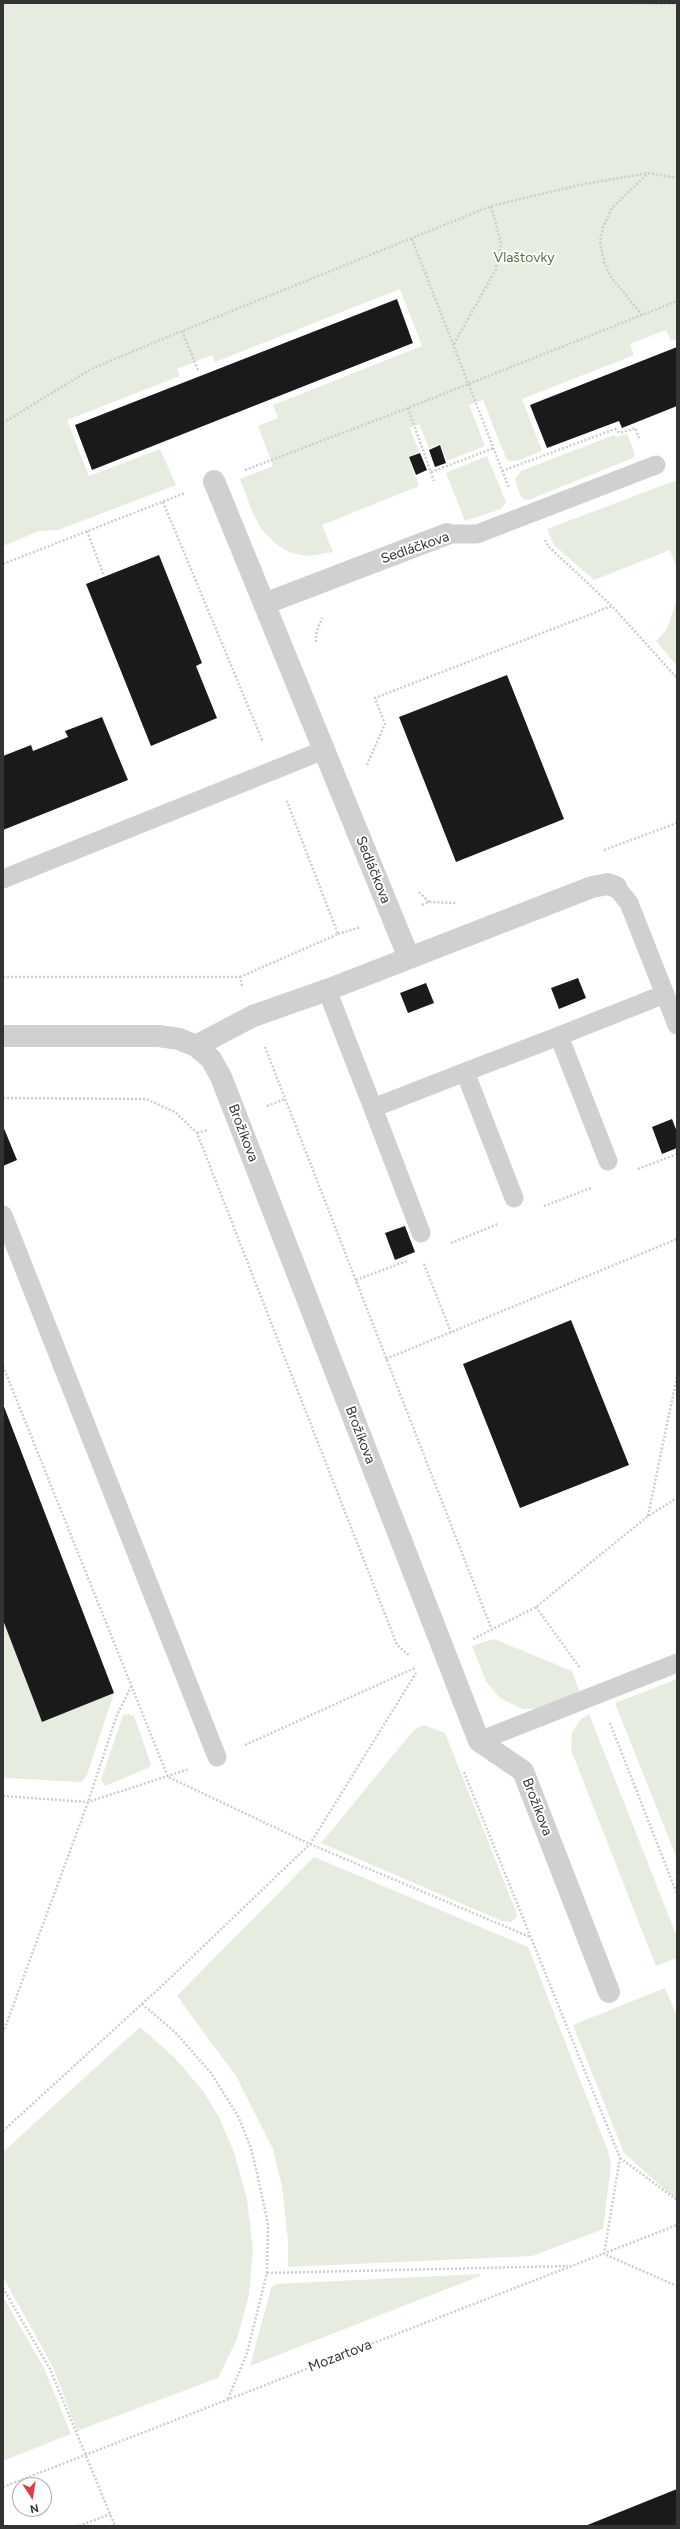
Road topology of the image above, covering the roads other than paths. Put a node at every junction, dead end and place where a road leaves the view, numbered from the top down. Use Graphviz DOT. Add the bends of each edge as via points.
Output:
graph roads {
  1 [pos="656,466"];
  2 [pos="214,481"];
  3 [pos="447,534"];
  4 [pos="264,604"];
  5 [pos="324,750"];
  6 [pos="3,879"];
  7 [pos="616,887"];
  8 [pos="409,958"];
  9 [pos="326,990"];
  10 [pos="665,994"];
  11 [pos="677,1025"];
  12 [pos="3,1036"];
  13 [pos="558,1036"];
  14 [pos="196,1046"];
  15 [pos="465,1072"];
  16 [pos="373,1108"];
  17 [pos="608,1161"];
  18 [pos="514,1198"];
  19 [pos="3,1215"];
  20 [pos="421,1233"];
  21 [pos="677,1663"];
  22 [pos="479,1740"];
  23 [pos="217,1757"];
  24 [pos="609,1992"];
  1 -- 3 [label="lane, Sedláčkova" via="477,534"];
  2 -- 4 [label="street, Sedláčkova"];
  3 -- 4 [label="street, Sedláčkova"];
  4 -- 5 [label="street, Sedláčkova"];
  5 -- 6 [label="lane"];
  5 -- 8 [label="street, Sedláčkova"];
  7 -- 8 [label="street" via="608,884 592,887"];
  7 -- 10 [label="lane" via="629,903"];
  8 -- 9 [label="street"];
  9 -- 14 [label="street" via="253,1016"];
  9 -- 16 [label="lane"];
  10 -- 11 [label="lane"];
  10 -- 13 [label="lane"];
  12 -- 14 [label="street, Brožíkova" via="159,1036 179,1039"];
  13 -- 15 [label="lane"];
  13 -- 17 [label="lane"];
  14 -- 22 [label="street, Brožíkova" via="211,1059 221,1077"];
  15 -- 16 [label="lane"];
  15 -- 18 [label="lane"];
  16 -- 20 [label="lane"];
  19 -- 23 [label="lane"];
  21 -- 22 [label="lane"];
  22 -- 24 [label="street, Brožíkova" via="523,1771"];
}
